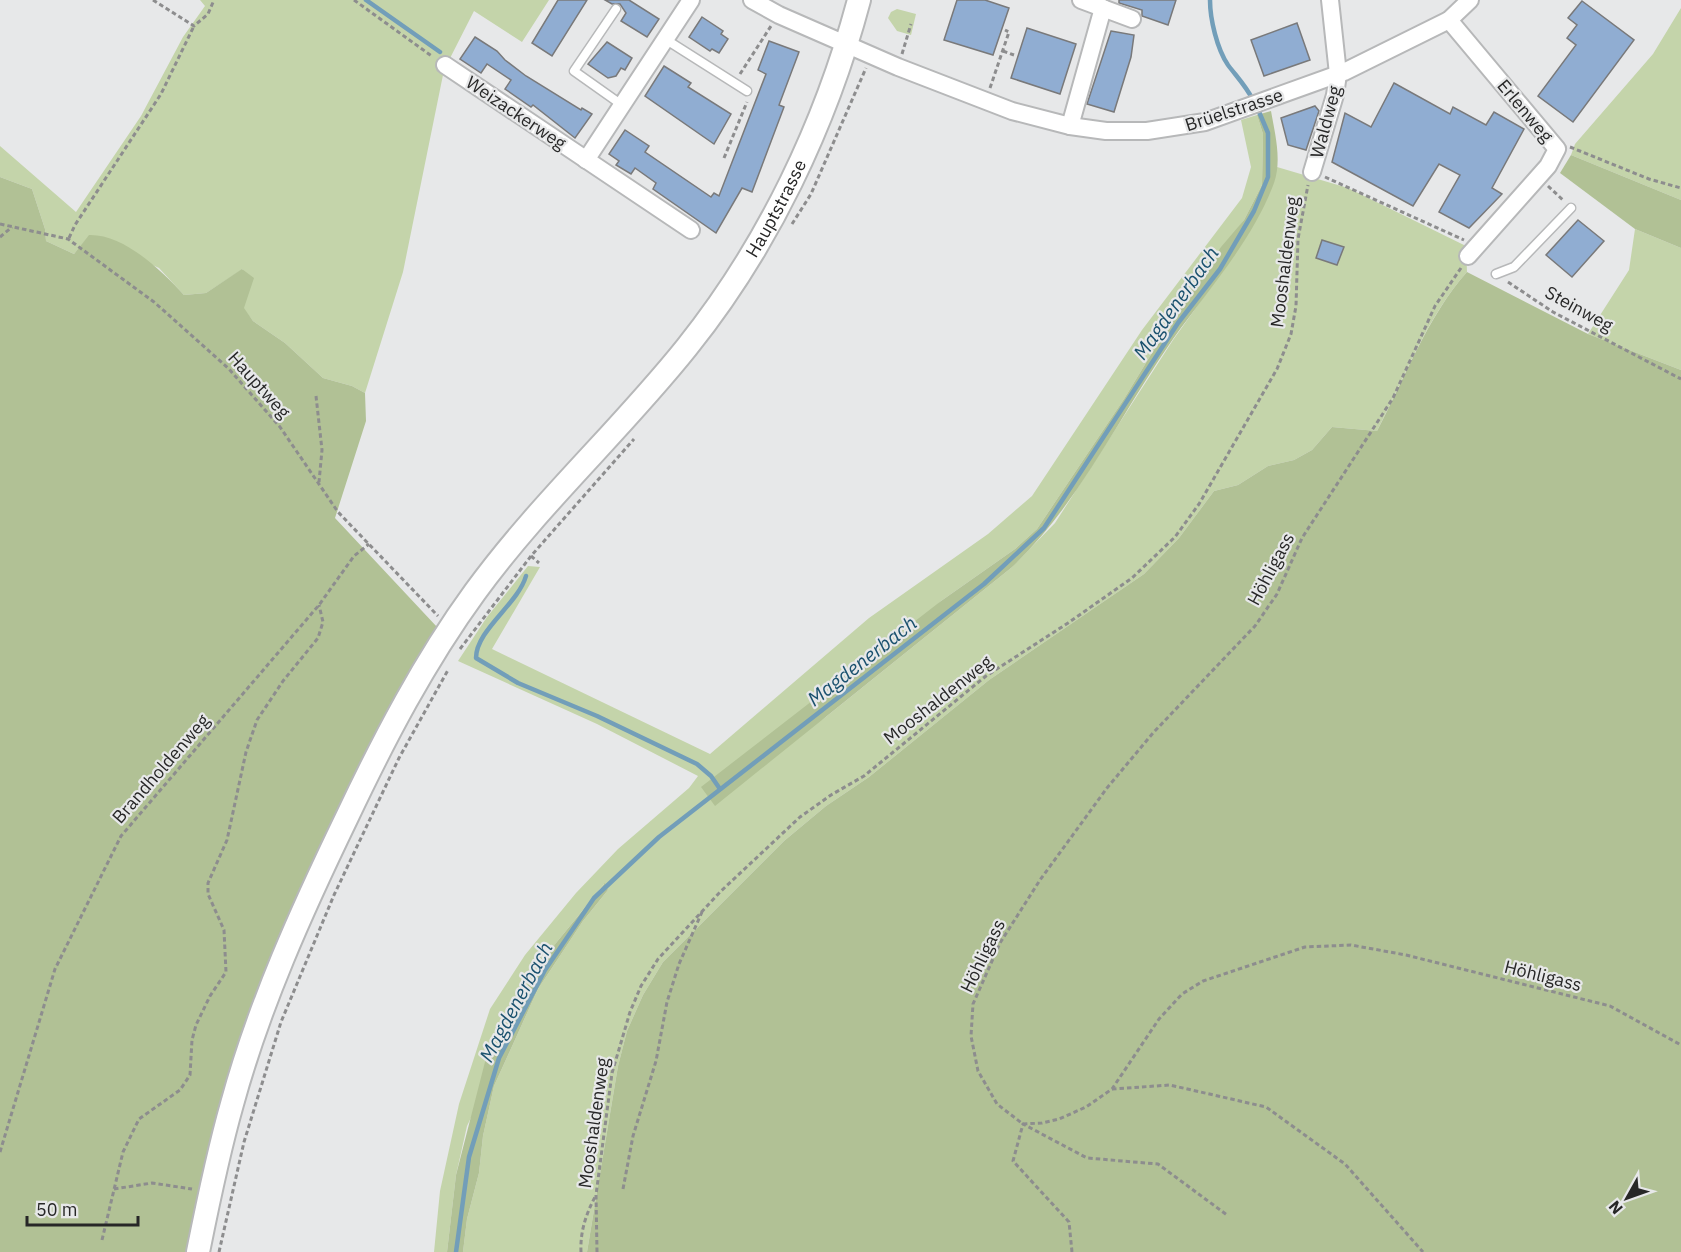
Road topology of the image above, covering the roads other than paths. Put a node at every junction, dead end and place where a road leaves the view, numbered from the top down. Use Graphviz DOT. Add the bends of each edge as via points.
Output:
graph roads {
  1 [pos="691,0"];
  2 [pos="752,0"];
  3 [pos="859,0"];
  4 [pos="1081,0"];
  5 [pos="1329,0"];
  6 [pos="1470,0"];
  7 [pos="1103,8"];
  8 [pos="616,9"];
  9 [pos="1132,19"];
  10 [pos="1449,20"];
  11 [pos="664,39"];
  12 [pos="847,43"];
  13 [pos="445,65"];
  14 [pos="1338,74"];
  15 [pos="747,91"];
  16 [pos="622,105"];
  17 [pos="1070,126"];
  18 [pos="586,160"];
  19 [pos="1312,172"];
  20 [pos="1571,208"];
  21 [pos="690,230"];
  22 [pos="1472,251"];
  23 [pos="1496,274"];
  24 [pos="198,1252"];
  1 -- 11 [label="street, Weizackerweg"];
  2 -- 12 [label="street"];
  3 -- 12 [label="main road, Hauptstrasse"];
  4 -- 7 [label="street"];
  5 -- 14 [label="street, Waldweg"];
  6 -- 10 [label="street, Brüelstrasse"];
  7 -- 9 [label="street"];
  7 -- 17 [label="street"];
  8 -- 16 [label="lane" via="574,71"];
  10 -- 14 [label="street, Brüelstrasse"];
  10 -- 22 [label="street, Erlenweg" via="1557,149 1548,166"];
  11 -- 15 [label="lane"];
  11 -- 16 [label="street, Weizackerweg"];
  12 -- 17 [label="street, Brüelstrasse" via="985,101"];
  12 -- 24 [label="main road, Hauptstrasse" via="801,162 741,273 689,345 513,543 450,627 407,698 306,904 268,996 236,1091"];
  13 -- 18 [label="street, Weizackerweg"];
  14 -- 17 [label="street, Brüelstrasse" via="1239,111 1177,128 1147,132"];
  14 -- 19 [label="street, Waldweg"];
  16 -- 18 [label="street, Weizackerweg"];
  18 -- 21 [label="street, Weizackerweg"];
  20 -- 23 [label="lane" via="1514,267"];
}
